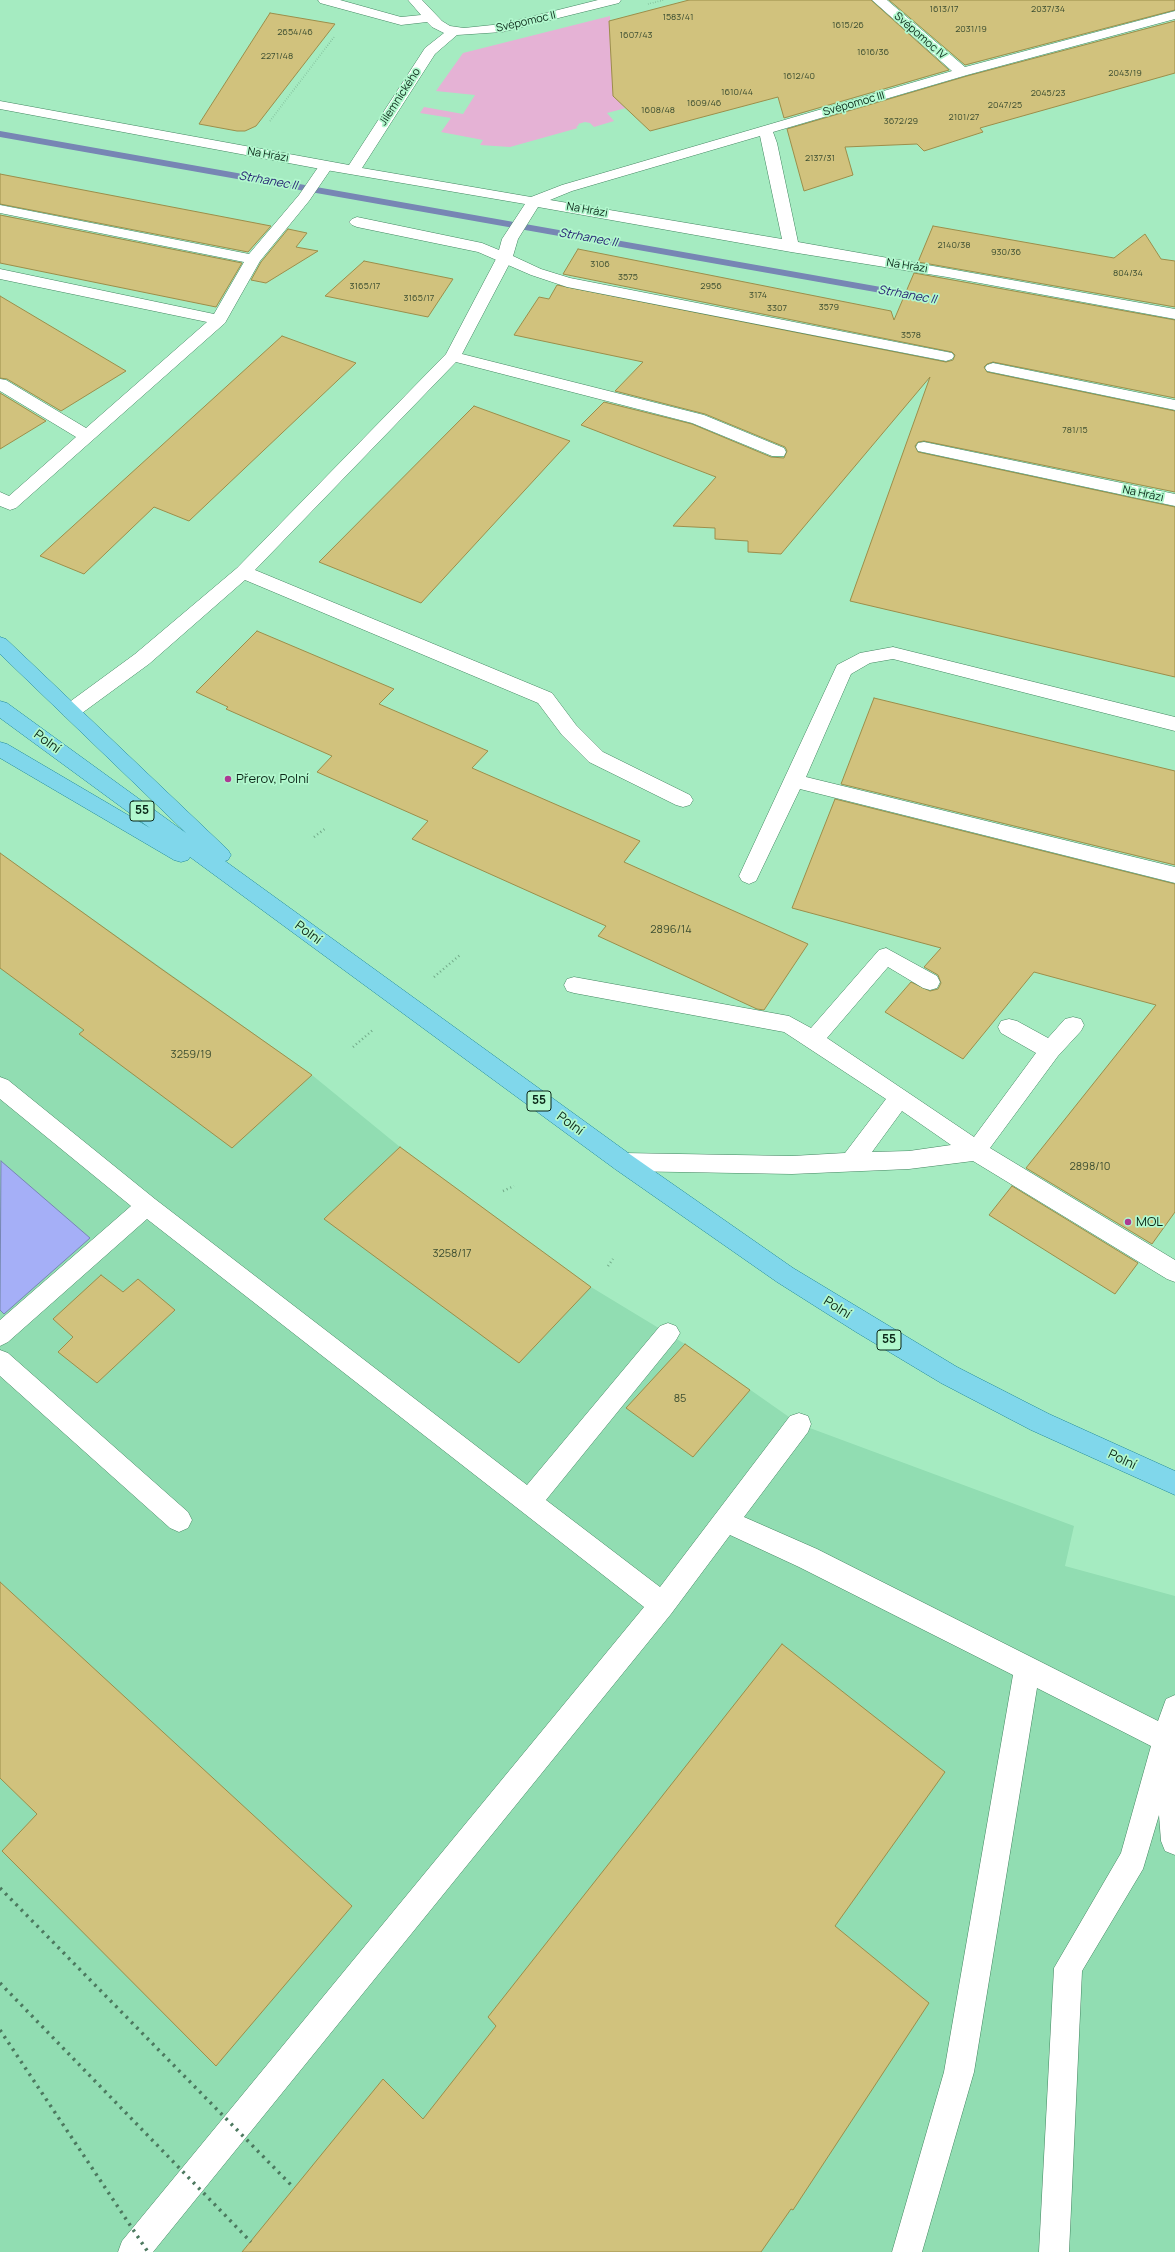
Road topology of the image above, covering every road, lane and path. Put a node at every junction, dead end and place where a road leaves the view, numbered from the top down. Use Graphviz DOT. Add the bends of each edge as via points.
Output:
graph roads {
  1 [pos="325,0"];
  2 [pos="415,0"];
  3 [pos="614,0"];
  4 [pos="879,0"];
  5 [pos="355,9"];
  6 [pos="1175,15"];
  7 [pos="433,20"];
  8 [pos="454,30"];
  9 [pos="962,72"];
  10 [pos="0,105"];
  11 [pos="266,126"];
  12 [pos="765,130"];
  13 [pos="326,166"];
  14 [pos="353,170"];
  15 [pos="535,200"];
  16 [pos="0,209"];
  17 [pos="357,222"];
  18 [pos="791,247"];
  19 [pos="253,259"];
  20 [pos="504,259"];
  21 [pos="0,274"];
  22 [pos="1175,314"];
  23 [pos="219,320"];
  24 [pos="453,356"];
  25 [pos="946,356"];
  26 [pos="993,368"];
  27 [pos="0,384"];
  28 [pos="1175,405"];
  29 [pos="87,436"];
  30 [pos="924,447"];
  31 [pos="778,452"];
  32 [pos="0,498"];
  33 [pos="1175,500"];
  34 [pos="243,572"];
  35 [pos="0,643"];
  36 [pos="0,708"];
  37 [pos="71,712"];
  38 [pos="1175,724"];
  39 [pos="0,750"];
  40 [pos="250,773"];
  41 [pos="794,780"];
  42 [pos="236,784"];
  43 [pos="683,800"];
  44 [pos="326,828"];
  45 [pos="314,837"];
  46 [pos="1175,875"];
  47 [pos="749,876"];
  48 [pos="284,916"];
  49 [pos="930,982"];
  50 [pos="574,985"];
  51 [pos="1073,1025"];
  52 [pos="1009,1027"];
  53 [pos="813,1040"];
  54 [pos="1050,1050"];
  55 [pos="0,1086"];
  56 [pos="900,1097"];
  57 [pos="976,1151"];
  58 [pos="623,1162"];
  59 [pos="851,1163"];
  60 [pos="514,1186"];
  61 [pos="503,1192"];
  62 [pos="147,1206"];
  63 [pos="613,1259"];
  64 [pos="608,1266"];
  65 [pos="1175,1272"];
  66 [pos="668,1333"];
  67 [pos="0,1335"];
  68 [pos="0,1361"];
  69 [pos="799,1424"];
  70 [pos="1175,1483"];
  71 [pos="529,1502"];
  72 [pos="179,1520"];
  73 [pos="726,1521"];
  74 [pos="662,1605"];
  75 [pos="1027,1669"];
  76 [pos="1175,1708"];
  77 [pos="1166,1739"];
  78 [pos="1175,1841"];
  79 [pos="133,2252"];
  80 [pos="907,2252"];
  81 [pos="1054,2252"];
  1 -- 5 [label="street"];
  2 -- 7 [label="street"];
  3 -- 8 [label="street, Svépomoc II" via="502,28 483,31"];
  4 -- 9 [label="street, Svépomoc IV"];
  5 -- 7 [label="street" via="401,21"];
  5 -- 11 [label="path"];
  6 -- 9 [label="street, Svépomoc III"];
  7 -- 8 [label="street, Svépomoc II"];
  8 -- 14 [label="street, Jilemnického" via="430,51"];
  9 -- 12 [label="street, Svépomoc III"];
  10 -- 13 [label="street, Na Hrázi"];
  12 -- 15 [label="street, Svépomoc III" via="567,188"];
  12 -- 18 [label="street" via="770,143"];
  13 -- 14 [label="street, Na Hrázi"];
  13 -- 19 [label="street" via="304,198"];
  14 -- 15 [label="street, Na Hrázi"];
  15 -- 18 [label="street, Na Hrázi"];
  15 -- 20 [label="street" via="510,239"];
  16 -- 19 [label="street"];
  17 -- 20 [label="street" via="482,248"];
  18 -- 22 [label="street, Na Hrázi" via="946,272"];
  19 -- 23 [label="street"];
  20 -- 24 [label="street"];
  20 -- 25 [label="street" via="567,282"];
  21 -- 23 [label="street"];
  23 -- 29 [label="street"];
  24 -- 31 [label="street" via="698,419"];
  24 -- 34 [label="street"];
  26 -- 28 [label="street"];
  27 -- 29 [label="street"];
  29 -- 32 [label="street" via="10,504"];
  30 -- 33 [label="street, Na Hrázi"];
  34 -- 37 [label="street" via="142,659"];
  34 -- 43 [label="street" via="545,698 569,730 596,757"];
  35 -- 37 [label="main road"];
  36 -- 48 [label="main road, Polní / 55"];
  37 -- 48 [label="main road"];
  38 -- 41 [label="street" via="893,653 866,657 844,670"];
  39 -- 48 [label="main road"];
  40 -- 42 [label="path"];
  41 -- 46 [label="street"];
  41 -- 47 [label="street"];
  44 -- 45 [label="path"];
  48 -- 58 [label="main road, Polní / 55"];
  49 -- 53 [label="street" via="886,956"];
  50 -- 53 [label="street" via="789,1024"];
  51 -- 54 [label="street"];
  52 -- 54 [label="street"];
  53 -- 56 [label="street"];
  54 -- 57 [label="street"];
  55 -- 62 [label="street"];
  56 -- 57 [label="street"];
  56 -- 59 [label="street"];
  57 -- 59 [label="street" via="909,1160"];
  57 -- 65 [label="street"];
  58 -- 59 [label="street" via="792,1165"];
  58 -- 70 [label="main road, Polní / 55" via="785,1275 864,1326 1040,1422"];
  60 -- 61 [label="path"];
  62 -- 67 [label="street"];
  62 -- 71 [label="street"];
  63 -- 64 [label="path"];
  66 -- 71 [label="street"];
  68 -- 72 [label="street"];
  69 -- 73 [label="street"];
  71 -- 74 [label="street"];
  73 -- 74 [label="street"];
  73 -- 75 [label="street" via="808,1558"];
  74 -- 79 [label="street"];
  75 -- 77 [label="street"];
  75 -- 80 [label="street" via="959,2072"];
  76 -- 77 [label="street"];
  77 -- 78 [label="street"];
  77 -- 81 [label="street" via="1133,1859 1068,1968"];
}
